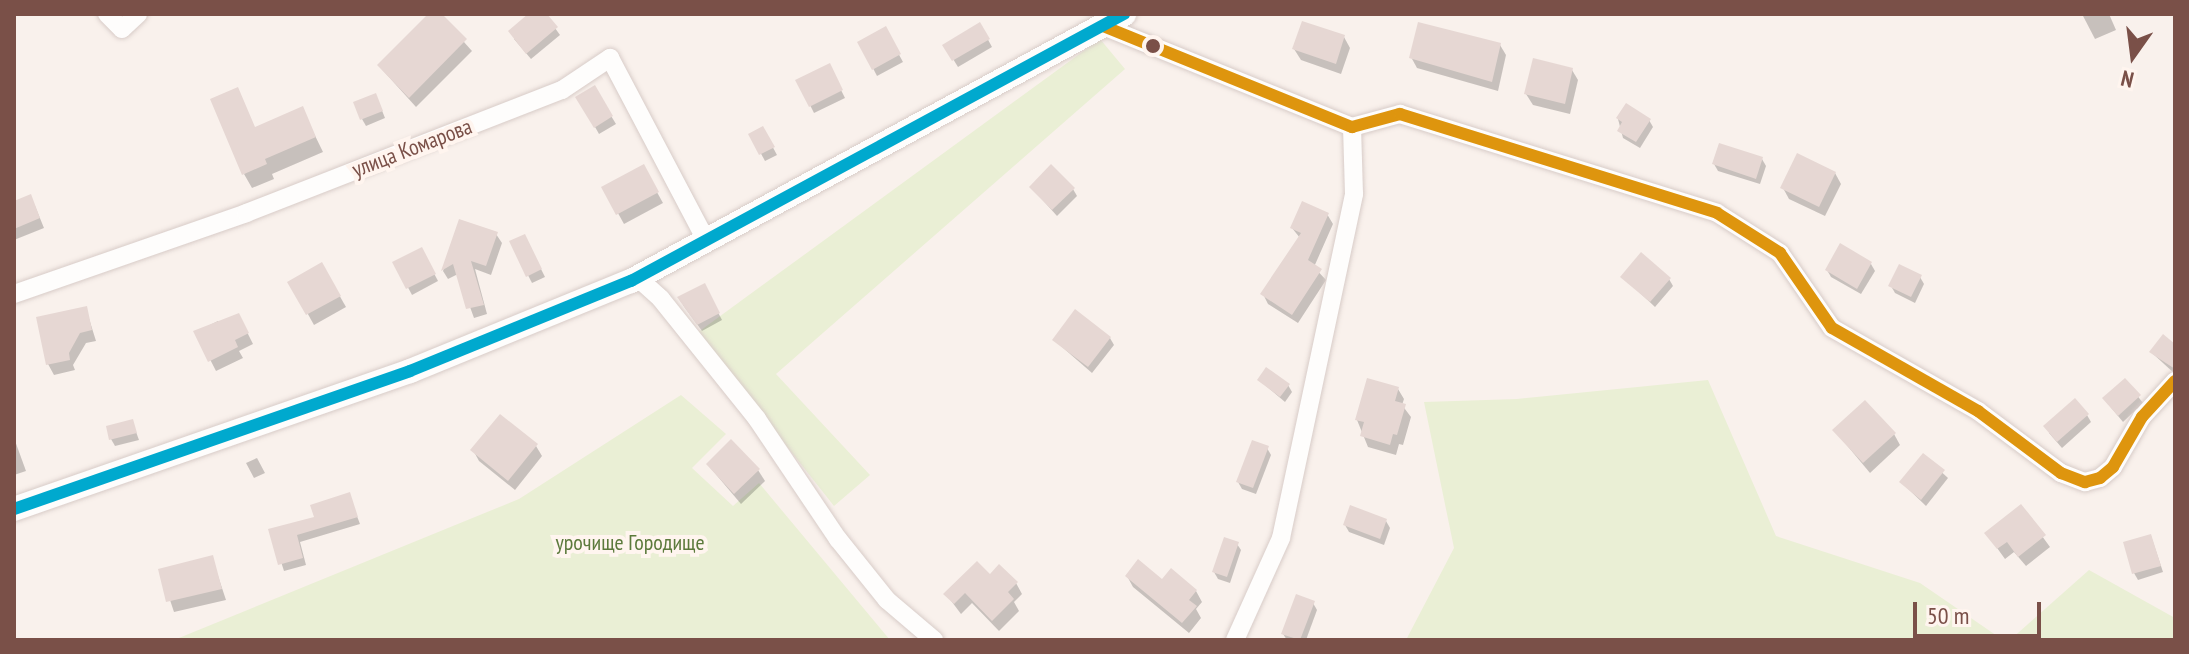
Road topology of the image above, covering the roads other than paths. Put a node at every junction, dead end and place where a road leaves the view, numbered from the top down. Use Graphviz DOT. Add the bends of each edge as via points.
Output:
graph roads {
  1 [pos="107,14"];
  2 [pos="138,14"];
  3 [pos="1124,14"];
  4 [pos="1103,26"];
  5 [pos="1352,127"];
  6 [pos="706,240"];
  7 [pos="638,278"];
  8 [pos="14,294"];
  9 [pos="2175,381"];
  10 [pos="14,509"];
  11 [pos="934,640"];
  12 [pos="1235,640"];
  1 -- 2 [label="street" via="122,29"];
  3 -- 4 [label="street"];
  4 -- 5 [label="street"];
  4 -- 6 [label="street"];
  5 -- 9 [label="street" via="1400,114 1717,213 1780,253 1832,328 1978,411 2061,473 2085,482 2113,467 2142,417"];
  5 -- 12 [label="street" via="1354,194 1281,538"];
  6 -- 7 [label="street"];
  6 -- 8 [label="street, улица Комарова" via="610,58 562,90 246,213"];
  7 -- 10 [label="street" via="410,371"];
  7 -- 11 [label="street" via="661,299 757,419 838,539 887,600"];
}
